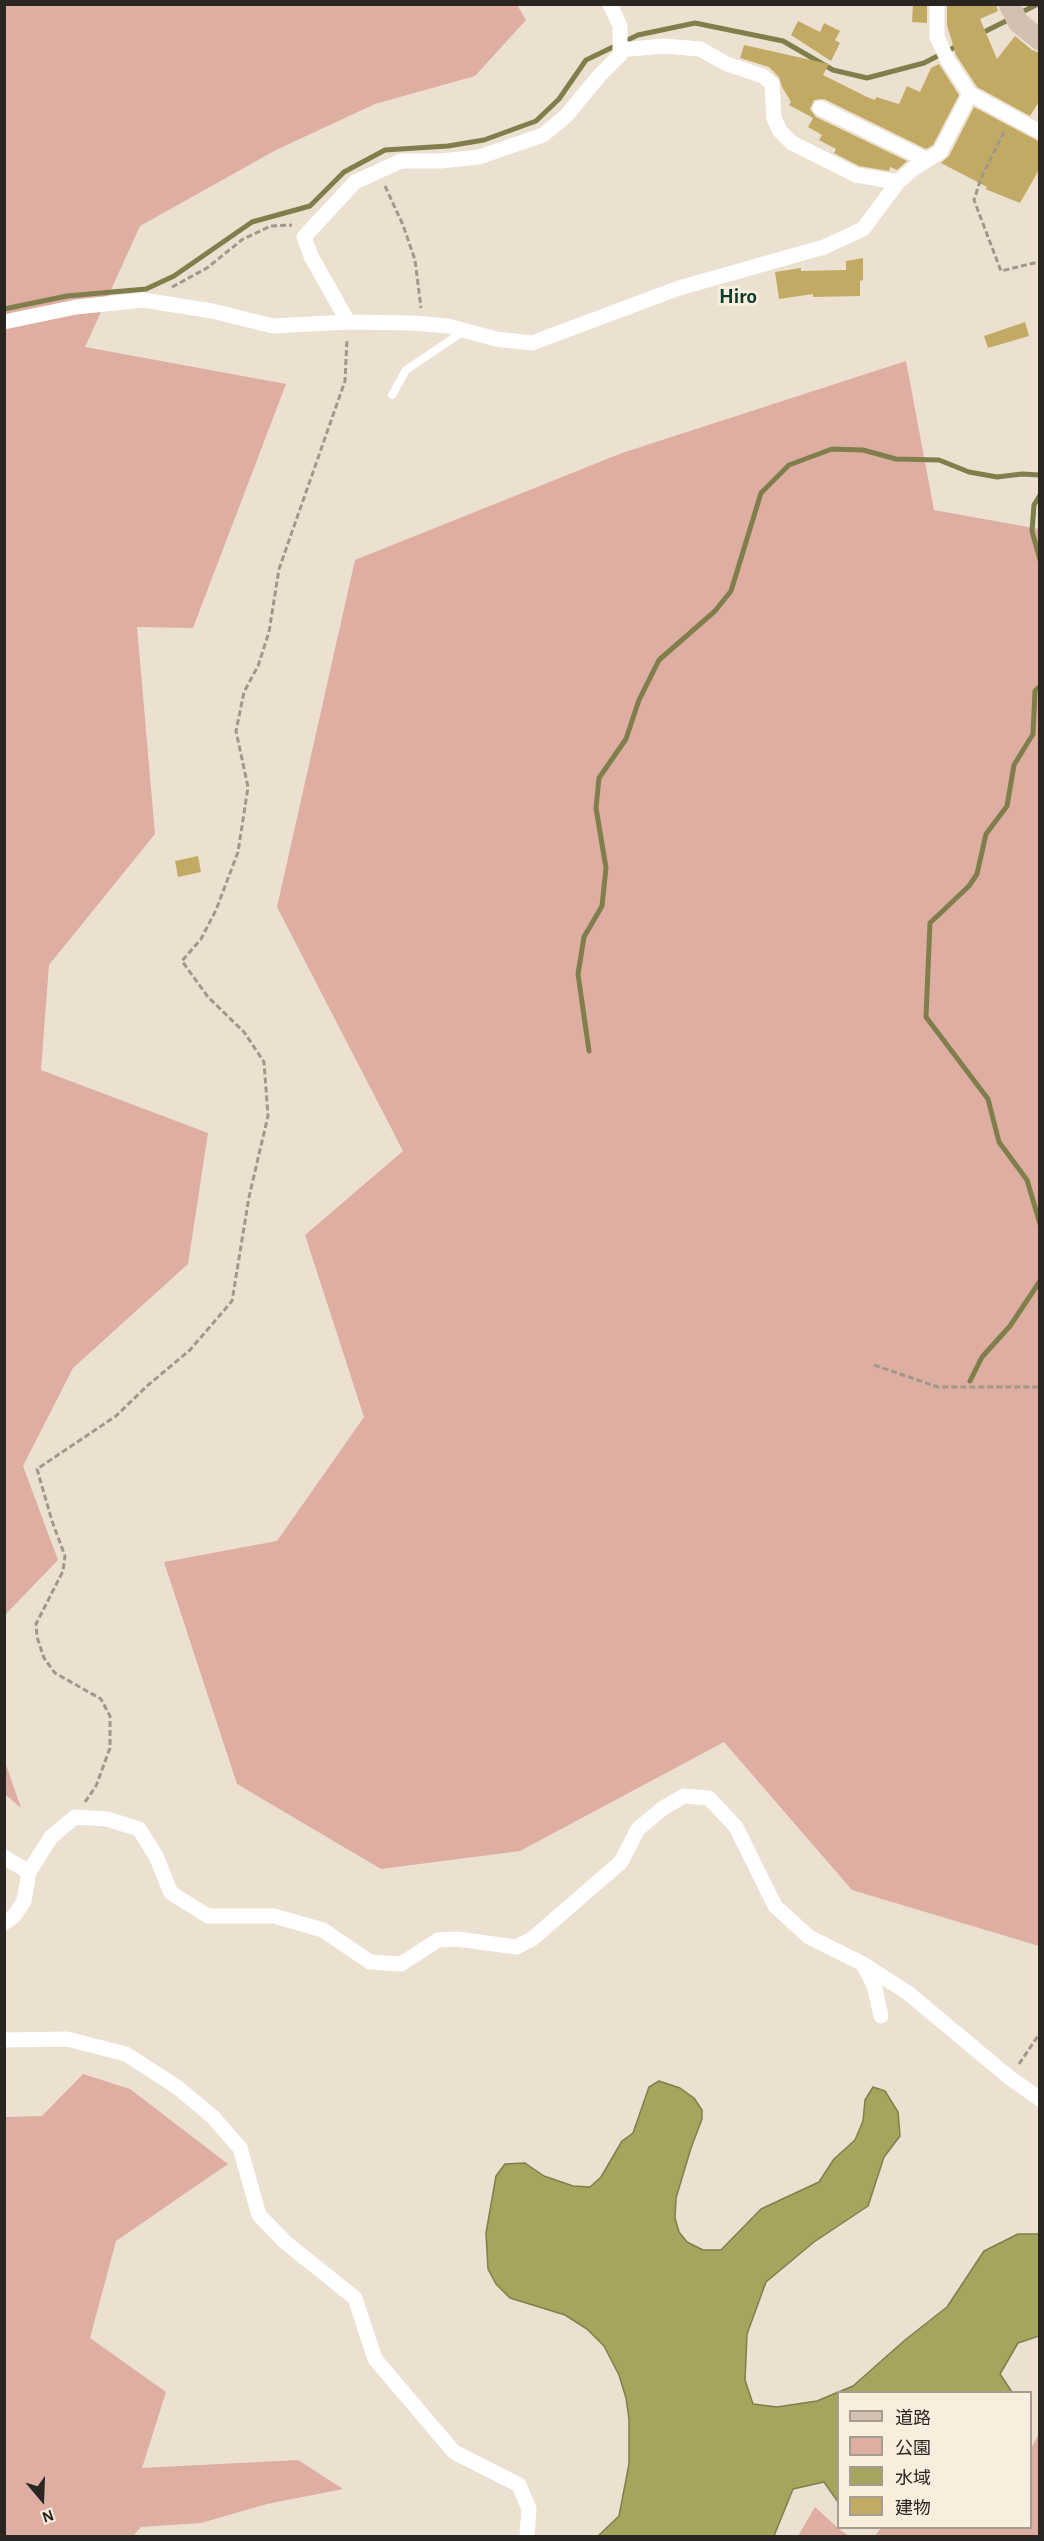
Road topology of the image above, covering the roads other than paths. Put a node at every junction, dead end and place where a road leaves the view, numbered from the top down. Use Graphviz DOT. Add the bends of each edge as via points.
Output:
graph roads {
  1 [pos="610,4"];
  2 [pos="937,4"];
  3 [pos="1014,13"];
  4 [pos="1040,40"];
  5 [pos="620,50"];
  6 [pos="970,94"];
  7 [pos="820,108"];
  8 [pos="1040,132"];
  9 [pos="927,160"];
  10 [pos="898,182"];
  11 [pos="4,322"];
  12 [pos="348,322"];
  13 [pos="465,330"];
  14 [pos="392,395"];
  15 [pos="4,1857"];
  16 [pos="28,1872"];
  17 [pos="4,1923"];
  18 [pos="862,1964"];
  19 [pos="881,2016"];
  20 [pos="4,2040"];
  21 [pos="1040,2099"];
  22 [pos="527,2536"];
  1 -- 5 [label="street" via="620,26"];
  2 -- 6 [label="street" via="937,37"];
  3 -- 4 [label="main road"];
  5 -- 10 [label="street" via="664,46 700,49 763,76 772,84 774,118 792,143 855,175"];
  5 -- 12 [label="street" via="620,55 566,116 543,135 479,157 401,161 355,182 304,237"];
  6 -- 8 [label="street"];
  6 -- 9 [label="street" via="940,152"];
  7 -- 9 [label="street"];
  9 -- 10 [label="street"];
  10 -- 13 [label="street" via="863,229 824,247 679,288 532,343"];
  11 -- 12 [label="street" via="76,307 147,301 273,326"];
  12 -- 13 [label="street"];
  13 -- 14 [label="lane" via="406,370"];
  15 -- 16 [label="street"];
  16 -- 17 [label="street" via="24,1901"];
  16 -- 18 [label="street" via="51,1837 75,1817 107,1819 139,1829 156,1856 171,1893 208,1916 274,1916 323,1930 370,1962 401,1964 438,1940 516,1947 532,1939 621,1863 638,1829 663,1808 684,1796 709,1798 736,1827 775,1906 809,1937"];
  18 -- 19 [label="street" via="874,1984"];
  18 -- 21 [label="street" via="908,1993"];
  20 -- 22 [label="street" via="67,2039 126,2054 177,2087 213,2117 240,2148 259,2215 285,2242 355,2298 375,2360 454,2452 519,2485 529,2510"];
}
